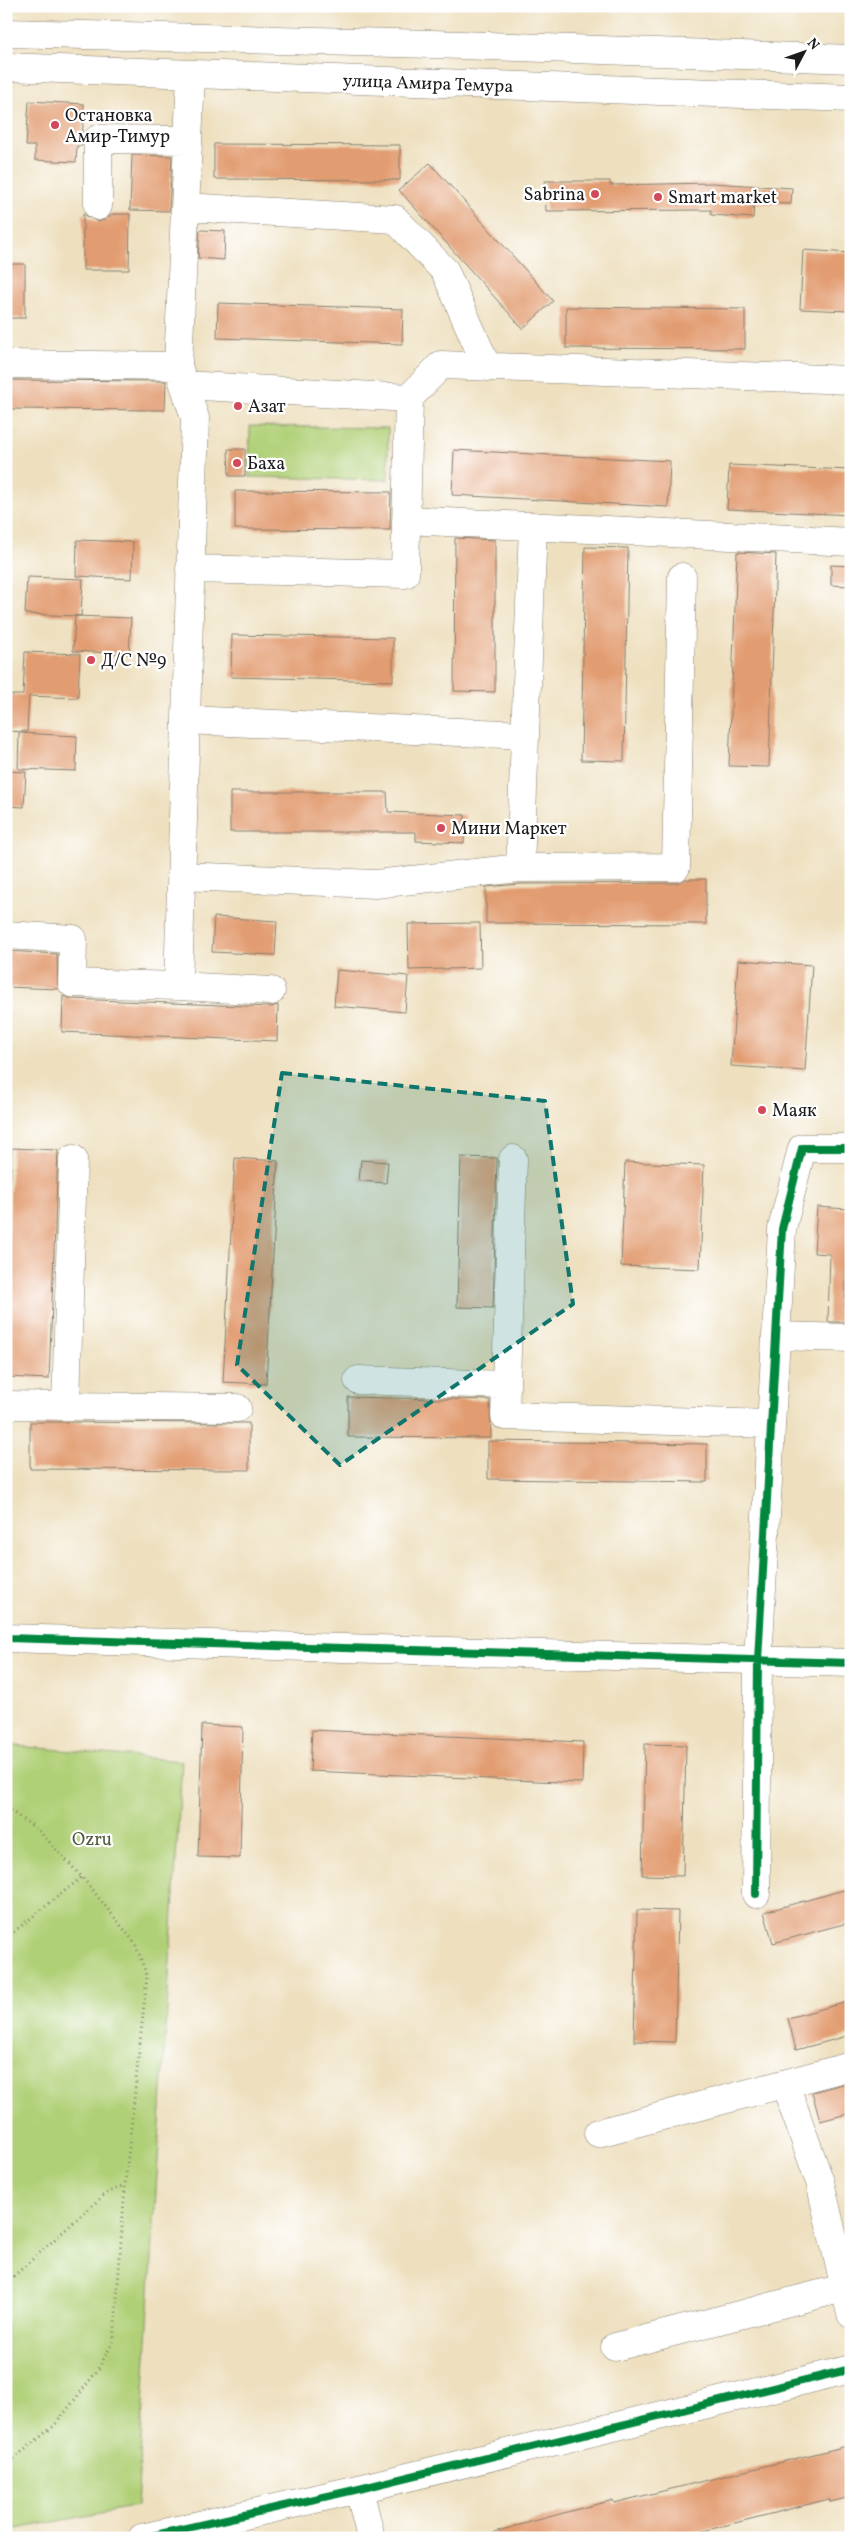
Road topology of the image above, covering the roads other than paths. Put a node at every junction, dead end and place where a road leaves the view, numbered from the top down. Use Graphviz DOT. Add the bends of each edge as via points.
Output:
graph roads {
  1 [pos="6,33"];
  2 [pos="449,45"];
  3 [pos="851,59"];
  4 [pos="6,67"];
  5 [pos="191,75"];
  6 [pos="448,84"];
  7 [pos="851,98"];
  8 [pos="188,140"];
  9 [pos="98,206"];
  10 [pos="185,207"];
  11 [pos="6,364"];
  12 [pos="487,367"];
  13 [pos="181,376"];
  14 [pos="851,380"];
  15 [pos="409,398"];
  16 [pos="406,520"];
  17 [pos="533,526"];
  18 [pos="851,542"];
  19 [pos="190,569"];
  20 [pos="682,577"];
  21 [pos="186,720"];
  22 [pos="525,735"];
  23 [pos="520,868"];
  24 [pos="181,876"];
  25 [pos="6,935"];
  26 [pos="178,986"];
  27 [pos="271,991"];
  28 [pos="851,1148"];
  29 [pos="73,1159"];
  30 [pos="513,1159"];
  31 [pos="776,1336"];
  32 [pos="851,1338"];
  33 [pos="358,1380"];
  34 [pos="506,1385"];
  35 [pos="6,1405"];
  36 [pos="66,1406"];
  37 [pos="237,1408"];
  38 [pos="771,1424"];
  39 [pos="6,1638"];
  40 [pos="758,1660"];
  41 [pos="851,1664"];
  42 [pos="756,1894"];
  43 [pos="851,2066"];
  44 [pos="785,2084"];
  45 [pos="598,2133"];
  46 [pos="848,2286"];
  47 [pos="851,2314"];
  48 [pos="615,2347"];
  49 [pos="851,2369"];
  50 [pos="359,2489"];
  51 [pos="142,2538"];
  52 [pos="372,2538"];
  1 -- 2 [label="street"];
  2 -- 3 [label="street"];
  2 -- 6 [label="street"];
  4 -- 5 [label="street, улица Амира Темура"];
  5 -- 6 [label="street, улица Амира Темура"];
  5 -- 8 [label="street"];
  6 -- 7 [label="street, улица Амира Темура"];
  8 -- 9 [label="street" via="98,139"];
  8 -- 10 [label="street"];
  10 -- 12 [label="street" via="395,219 445,271"];
  10 -- 13 [label="street"];
  11 -- 13 [label="street"];
  12 -- 14 [label="street"];
  12 -- 15 [label="street" via="441,365"];
  13 -- 15 [label="street"];
  13 -- 19 [label="street" via="195,418"];
  15 -- 16 [label="street"];
  16 -- 17 [label="street"];
  16 -- 19 [label="street" via="405,574"];
  17 -- 18 [label="street"];
  17 -- 22 [label="street"];
  19 -- 21 [label="street"];
  20 -- 23 [label="street" via="676,867"];
  21 -- 22 [label="street"];
  21 -- 24 [label="street"];
  22 -- 23 [label="street"];
  23 -- 24 [label="street" via="376,884"];
  24 -- 26 [label="street"];
  25 -- 26 [label="street" via="73,939 72,983"];
  26 -- 27 [label="street"];
  28 -- 31 [label="street" via="802,1148 782,1229"];
  29 -- 36 [label="street"];
  30 -- 34 [label="street"];
  31 -- 32 [label="street"];
  31 -- 38 [label="street"];
  33 -- 34 [label="street"];
  34 -- 38 [label="street" via="505,1416"];
  35 -- 36 [label="street"];
  36 -- 37 [label="street"];
  38 -- 40 [label="street"];
  39 -- 40 [label="street"];
  40 -- 41 [label="street"];
  40 -- 42 [label="street"];
  43 -- 44 [label="street"];
  44 -- 45 [label="street"];
  44 -- 46 [label="street" via="820,2182"];
  46 -- 47 [label="street"];
  46 -- 48 [label="street"];
  49 -- 50 [label="street"];
  50 -- 51 [label="street"];
  50 -- 52 [label="street"];
}
